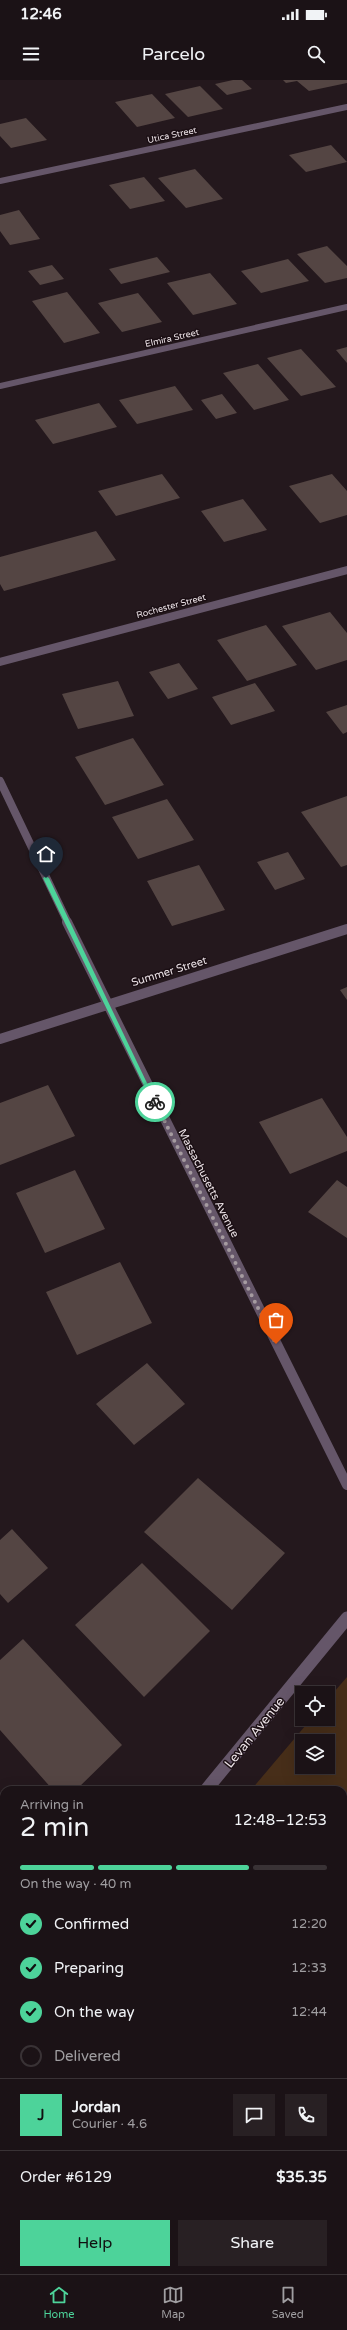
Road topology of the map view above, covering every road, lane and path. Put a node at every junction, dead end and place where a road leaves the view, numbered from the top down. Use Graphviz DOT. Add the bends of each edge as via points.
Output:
graph roads {
  1 [pos="347,107"];
  2 [pos="0,181"];
  3 [pos="347,307"];
  4 [pos="0,386"];
  5 [pos="347,570"];
  6 [pos="0,662"];
  7 [pos="0,781"];
  8 [pos="347,929"];
  9 [pos="106,1004"];
  10 [pos="0,1039"];
  11 [pos="347,1486"];
  12 [pos="347,1618"];
  13 [pos="209,1786"];
  1 -- 2 [label="street, Utica Street"];
  3 -- 4 [label="street, Elmira Street"];
  5 -- 6 [label="street, Rochester Street"];
  7 -- 9 [label="street, Massachusetts Avenue"];
  8 -- 9 [label="street, Summer Street"];
  9 -- 10 [label="street, Summer Street"];
  9 -- 11 [label="street, Massachusetts Avenue"];
  12 -- 13 [label="street, Levan Avenue"];
}
